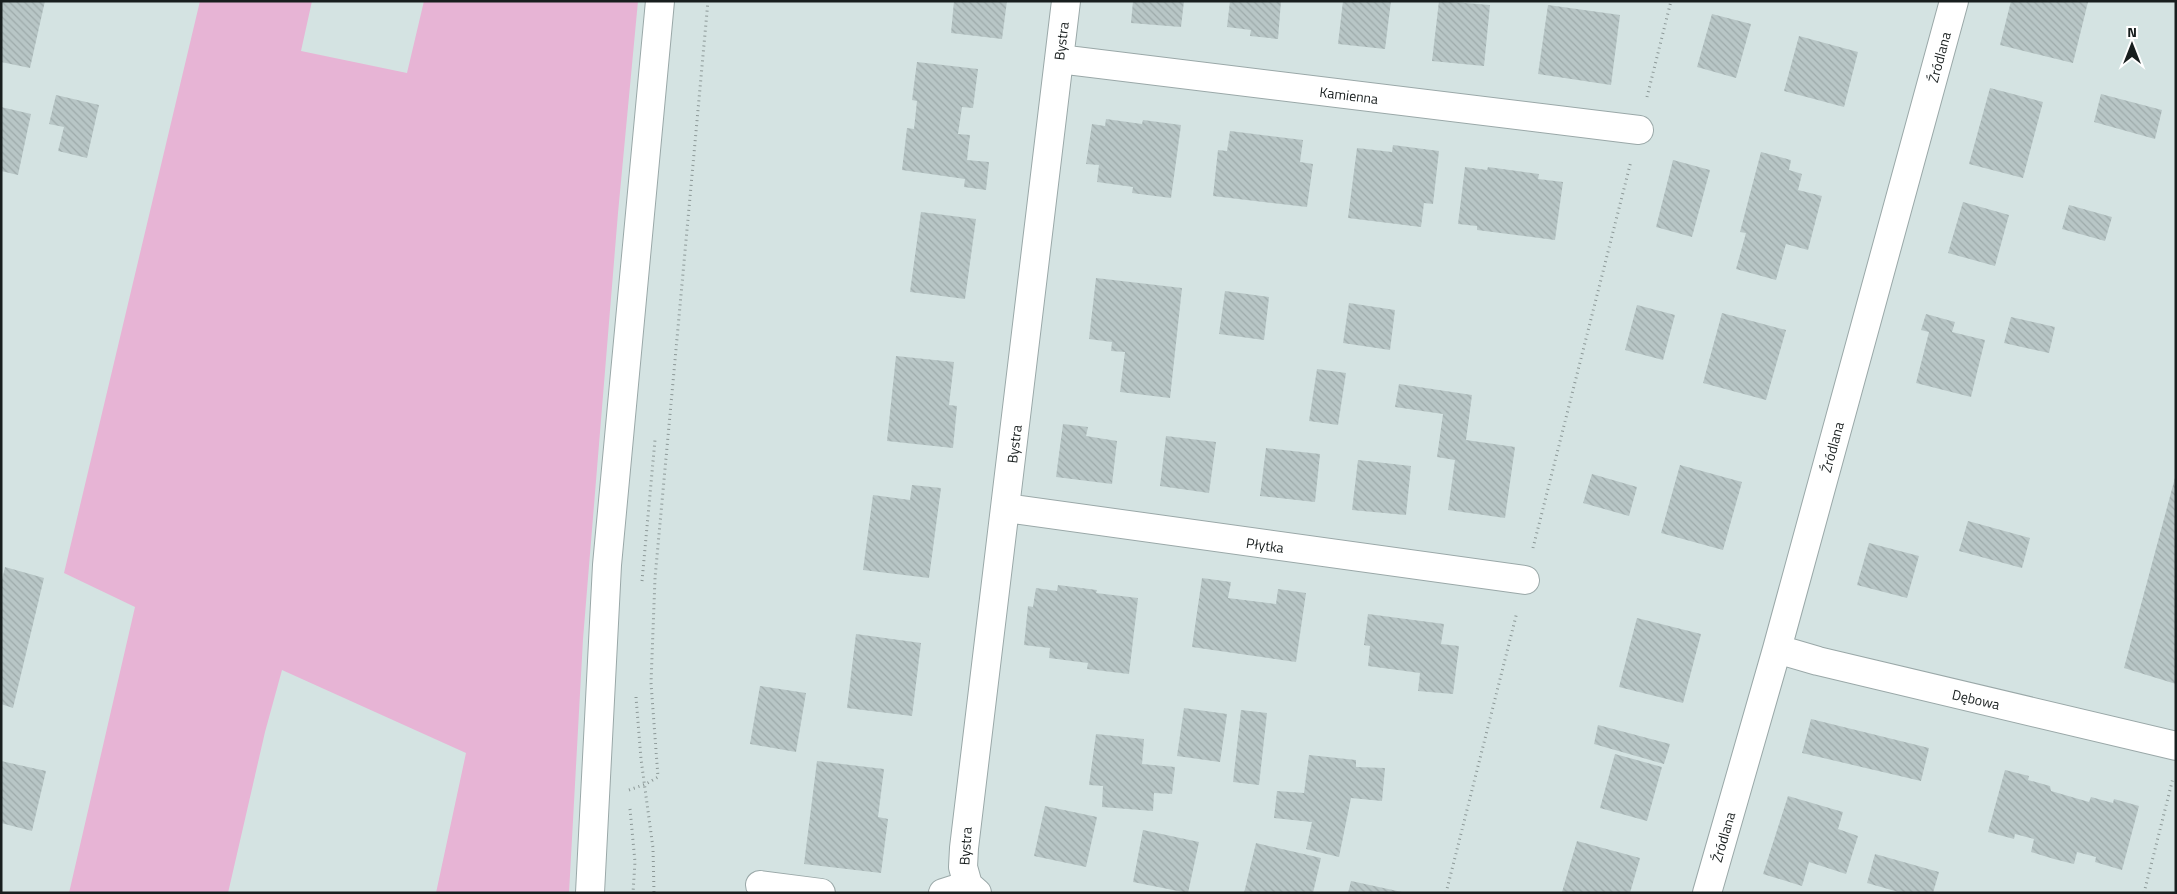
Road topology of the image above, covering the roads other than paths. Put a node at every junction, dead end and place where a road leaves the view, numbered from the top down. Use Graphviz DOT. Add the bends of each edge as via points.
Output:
graph roads {
  1 [pos="660,1"];
  2 [pos="1066,1"];
  3 [pos="1954,1"];
  4 [pos="1059,59"];
  5 [pos="1639,130"];
  6 [pos="1006,508"];
  7 [pos="1525,580"];
  8 [pos="1777,649"];
  9 [pos="2176,746"];
  10 [pos="760,885"];
  11 [pos="963,890"];
  12 [pos="590,893"];
  13 [pos="821,893"];
  14 [pos="1707,893"];
  1 -- 12 [label="street" via="607,564"];
  2 -- 4 [label="street, Bystra"];
  3 -- 8 [label="street, Źródlana"];
  4 -- 5 [label="street, Kamienna"];
  4 -- 6 [label="street, Bystra"];
  6 -- 7 [label="street, Płytka"];
  6 -- 11 [label="street, Bystra" via="964,848"];
  8 -- 9 [label="street, Dębowa"];
  8 -- 14 [label="street, Źródlana"];
  10 -- 13 [label="street"];
}
